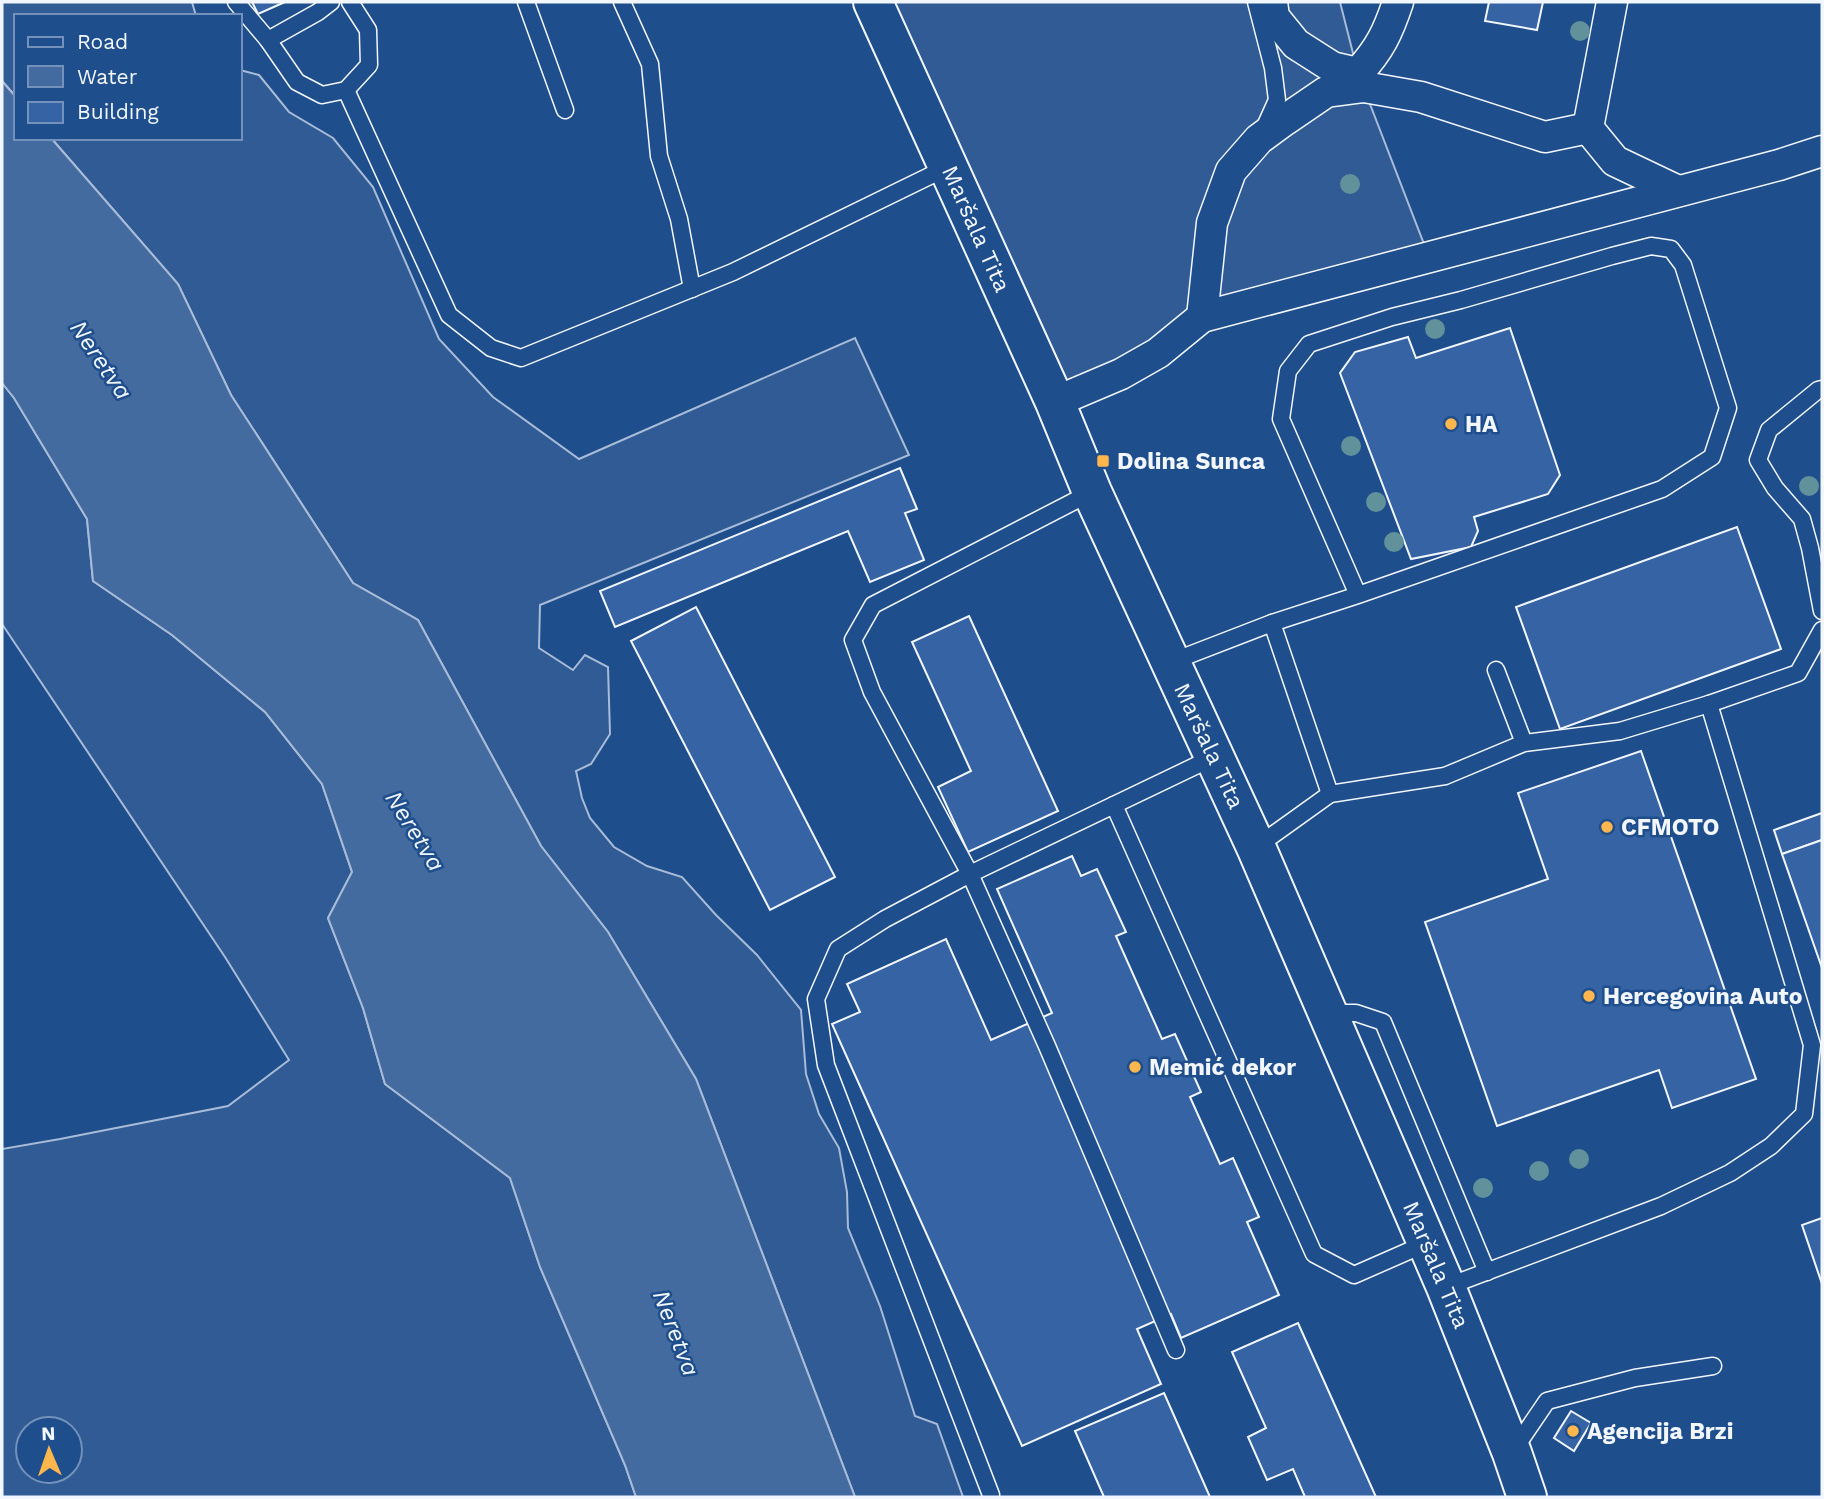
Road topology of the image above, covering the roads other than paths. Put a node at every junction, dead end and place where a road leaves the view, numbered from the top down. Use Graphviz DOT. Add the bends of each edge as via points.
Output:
graph roads {
  1 [pos="236,2"];
  2 [pos="331,2"];
  3 [pos="350,2"];
  4 [pos="526,2"];
  5 [pos="622,2"];
  6 [pos="873,2"];
  7 [pos="1398,2"];
  8 [pos="1612,2"];
  9 [pos="1265,6"];
  10 [pos="268,40"];
  11 [pos="1361,80"];
  12 [pos="346,90"];
  13 [pos="565,110"];
  14 [pos="1588,128"];
  15 [pos="1259,139"];
  16 [pos="1822,151"];
  17 [pos="948,167"];
  18 [pos="1678,191"];
  19 [pos="692,289"];
  20 [pos="1202,317"];
  21 [pos="1822,389"];
  22 [pos="1055,402"];
  23 [pos="1092,492"];
  24 [pos="1358,596"];
  25 [pos="1822,611"];
  26 [pos="1272,623"];
  27 [pos="1822,630"];
  28 [pos="1171,662"];
  29 [pos="1496,670"];
  30 [pos="1709,704"];
  31 [pos="1524,743"];
  32 [pos="1214,757"];
  33 [pos="1330,794"];
  34 [pos="1114,805"];
  35 [pos="1256,847"];
  36 [pos="970,874"];
  37 [pos="1327,1013"];
  38 [pos="1427,1243"];
  39 [pos="1487,1272"];
  40 [pos="1446,1287"];
  41 [pos="1176,1350"];
  42 [pos="1713,1366"];
  43 [pos="1512,1453"];
  44 [pos="991,1495"];
  45 [pos="1527,1497"];
  1 -- 10 [label="lane"];
  2 -- 10 [label="lane"];
  3 -- 12 [label="lane" via="368,30 369,65"];
  4 -- 13 [label="lane"];
  5 -- 19 [label="lane" via="650,64 659,156 679,219"];
  6 -- 17 [label="street, Maršala Tita"];
  7 -- 11 [label="street" via="1388,32"];
  8 -- 14 [label="street"];
  9 -- 11 [label="street" via="1296,44"];
  9 -- 15 [label="lane" via="1277,100"];
  10 -- 12 [label="lane" via="297,82 321,94"];
  11 -- 14 [label="street" via="1545,137"];
  11 -- 15 [label="street" via="1326,92"];
  12 -- 19 [label="lane" via="449,315 491,348 522,358"];
  14 -- 18 [label="street" via="1615,161"];
  15 -- 20 [label="street" via="1231,171 1212,223"];
  16 -- 18 [label="street"];
  17 -- 19 [label="lane"];
  17 -- 22 [label="street, Maršala Tita"];
  18 -- 20 [label="street"];
  20 -- 22 [label="street" via="1158,353"];
  21 -- 25 [label="lane" via="1769,430 1759,460 1775,488 1802,519"];
  22 -- 23 [label="street, Maršala Tita"];
  23 -- 28 [label="street, Maršala Tita"];
  23 -- 36 [label="lane" via="873,605 853,640 872,692"];
  24 -- 24 [label="lane" via="1662,489 1712,457 1728,408 1683,265 1671,249 1651,246 1612,256 1310,344 1288,371 1281,419"];
  24 -- 26 [label="lane"];
  26 -- 28 [label="lane"];
  26 -- 33 [label="lane"];
  27 -- 30 [label="lane" via="1798,673"];
  28 -- 32 [label="street, Maršala Tita"];
  29 -- 31 [label="lane"];
  30 -- 31 [label="lane" via="1620,731"];
  30 -- 39 [label="lane" via="1812,1045 1804,1114 1771,1146 1730,1173 1661,1206"];
  31 -- 33 [label="lane" via="1445,776"];
  32 -- 34 [label="lane"];
  32 -- 35 [label="street, Maršala Tita"];
  33 -- 35 [label="lane"];
  34 -- 36 [label="lane"];
  34 -- 38 [label="lane" via="1314,1254 1354,1275"];
  35 -- 37 [label="street, Maršala Tita"];
  36 -- 41 [label="lane"];
  36 -- 44 [label="lane" via="838,950 816,999 826,1065"];
  37 -- 38 [label="street, Maršala Tita"];
  37 -- 39 [label="lane" via="1356,1013 1383,1022"];
  38 -- 40 [label="street, Maršala Tita"];
  39 -- 40 [label="lane"];
  40 -- 43 [label="street, Maršala Tita"];
  42 -- 43 [label="lane" via="1635,1378 1547,1401"];
  43 -- 45 [label="street, Maršala Tita"];
}
